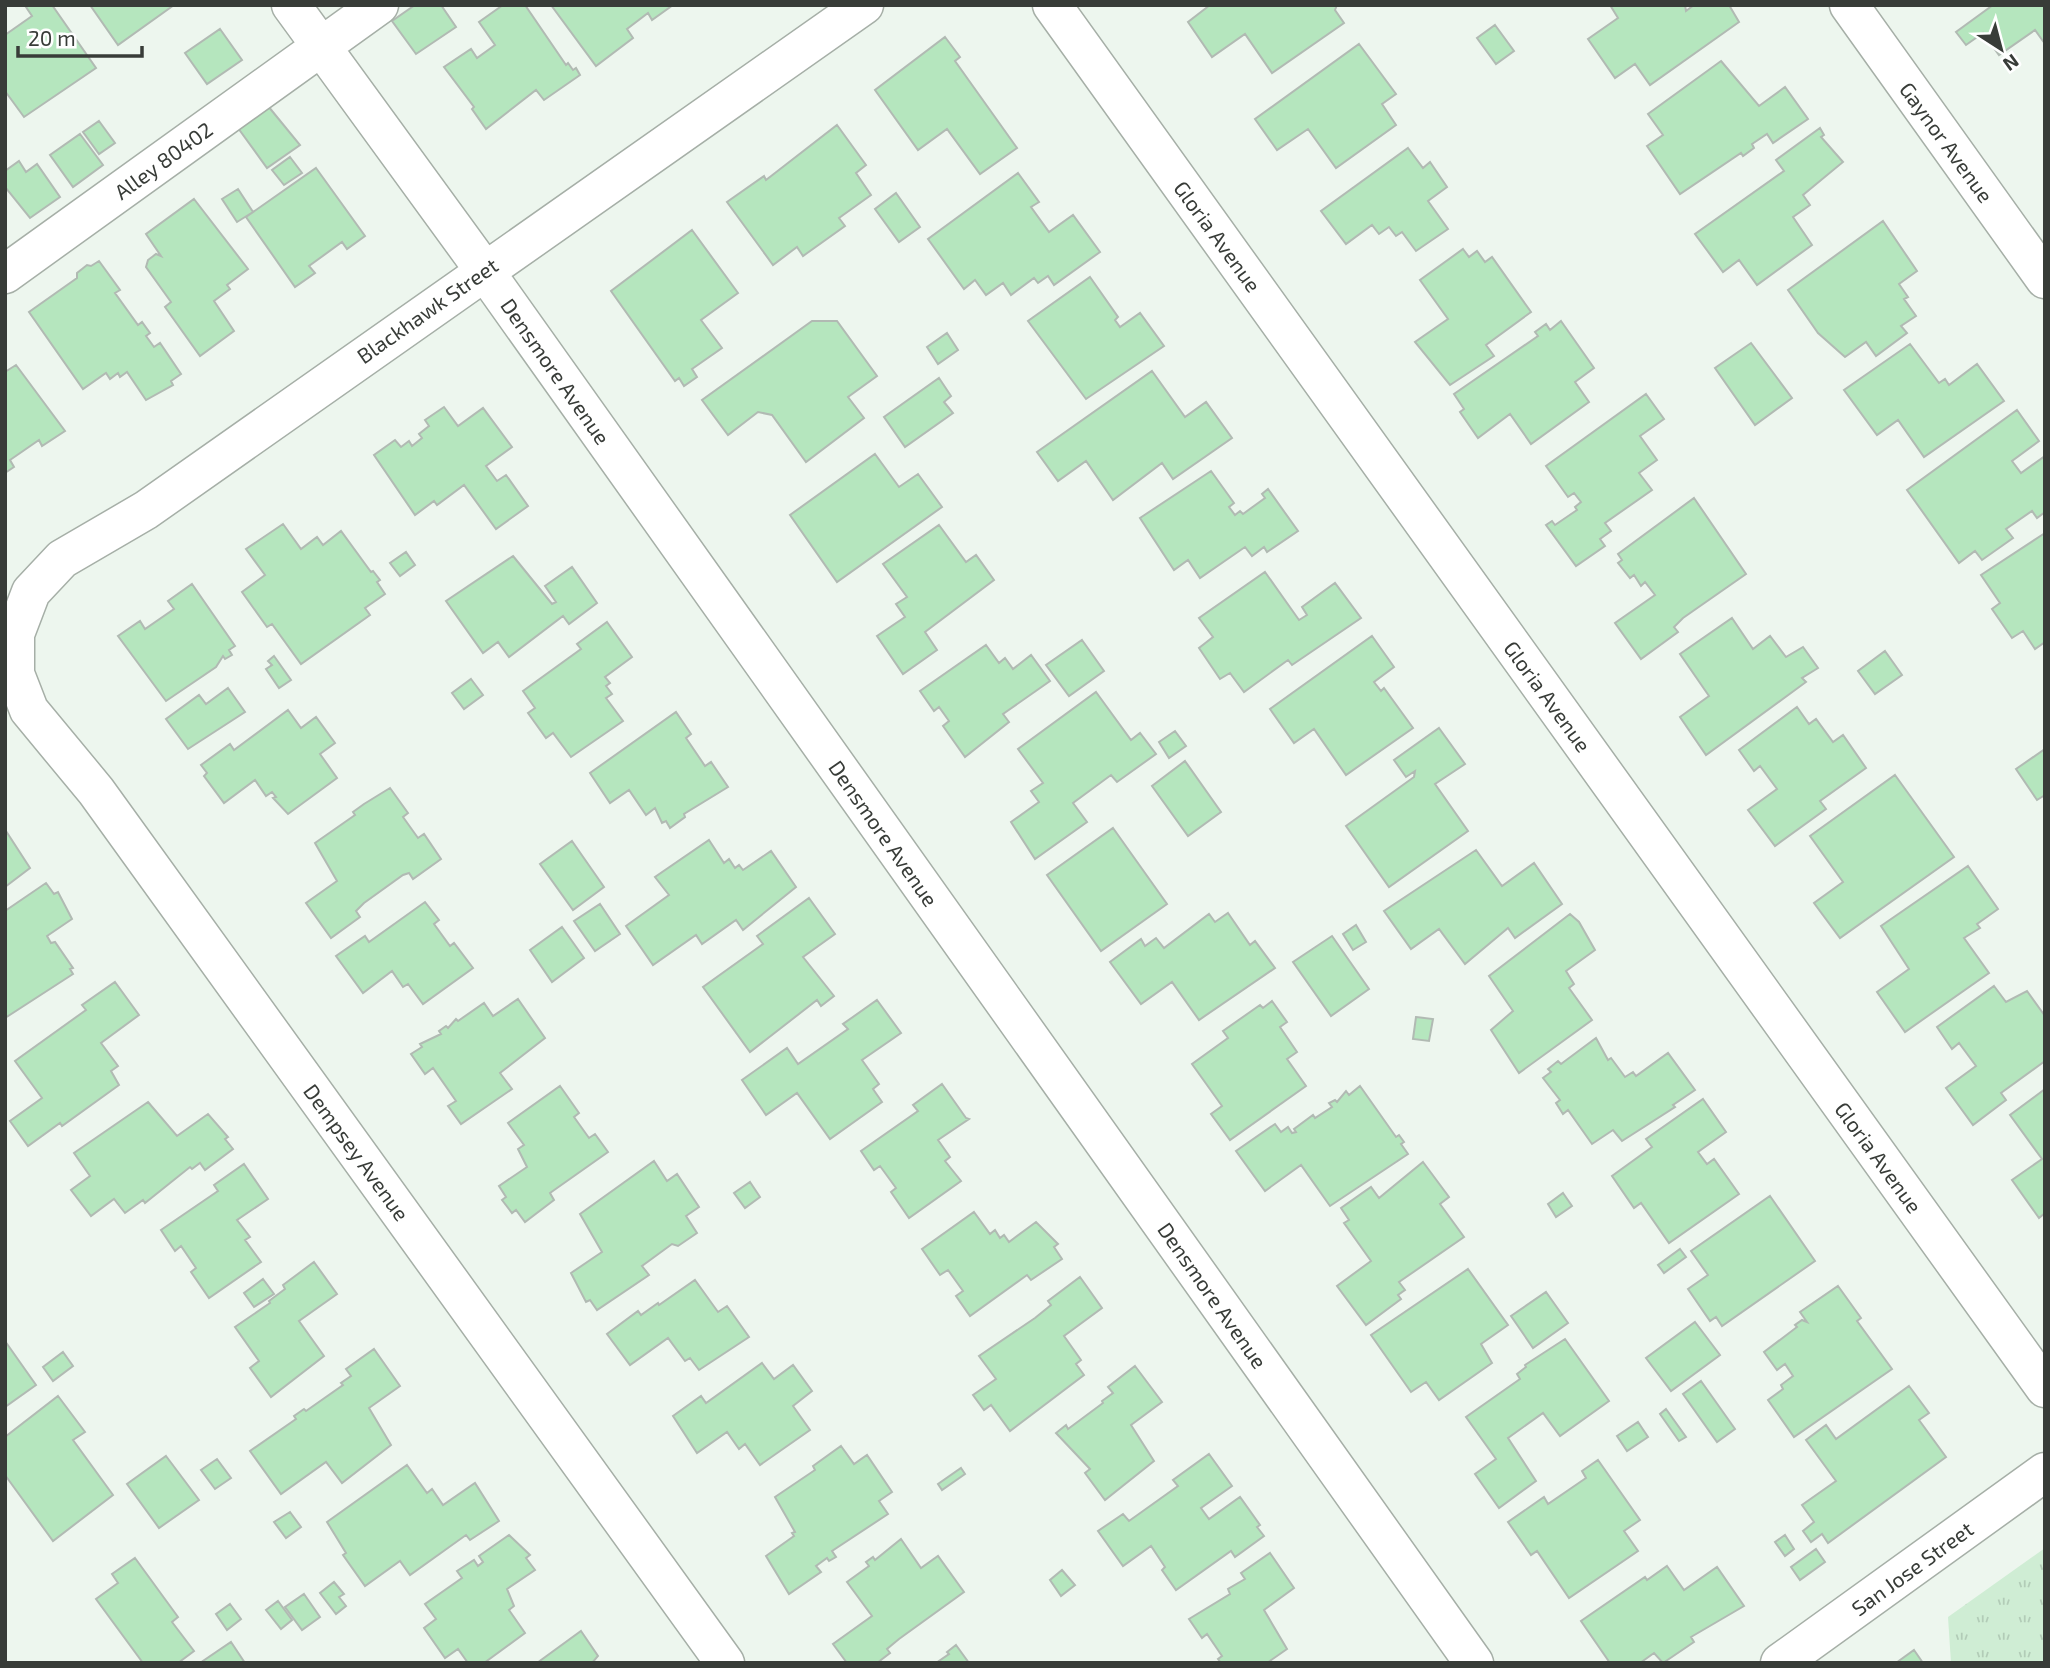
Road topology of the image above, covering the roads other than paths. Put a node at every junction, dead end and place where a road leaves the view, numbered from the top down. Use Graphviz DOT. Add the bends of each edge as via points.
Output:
graph roads {
  1 [pos="291,5"];
  2 [pos="379,5"];
  3 [pos="864,5"];
  4 [pos="1052,5"];
  5 [pos="1849,5"];
  6 [pos="321,47"];
  7 [pos="484,270"];
  8 [pos="5,274"];
  9 [pos="2045,279"];
  10 [pos="15,634"];
  11 [pos="2045,1388"];
  12 [pos="2045,1472"];
  13 [pos="725,1663"];
  14 [pos="1474,1663"];
  15 [pos="1780,1663"];
  1 -- 6 [label="street, Densmore Avenue"];
  2 -- 6 [label="street, Alley 80402"];
  3 -- 7 [label="street, Blackhawk Street"];
  4 -- 11 [label="street, Gloria Avenue"];
  5 -- 9 [label="street, Gaynor Avenue"];
  6 -- 7 [label="street, Densmore Avenue"];
  6 -- 8 [label="street, Alley 80402"];
  7 -- 10 [label="street, Blackhawk Street" via="146,510 62,559 31,592"];
  7 -- 14 [label="street, Densmore Avenue"];
  10 -- 13 [label="street, Dempsey Avenue" via="15,674 29,710 104,801"];
  12 -- 15 [label="street, San Jose Street"];
}
